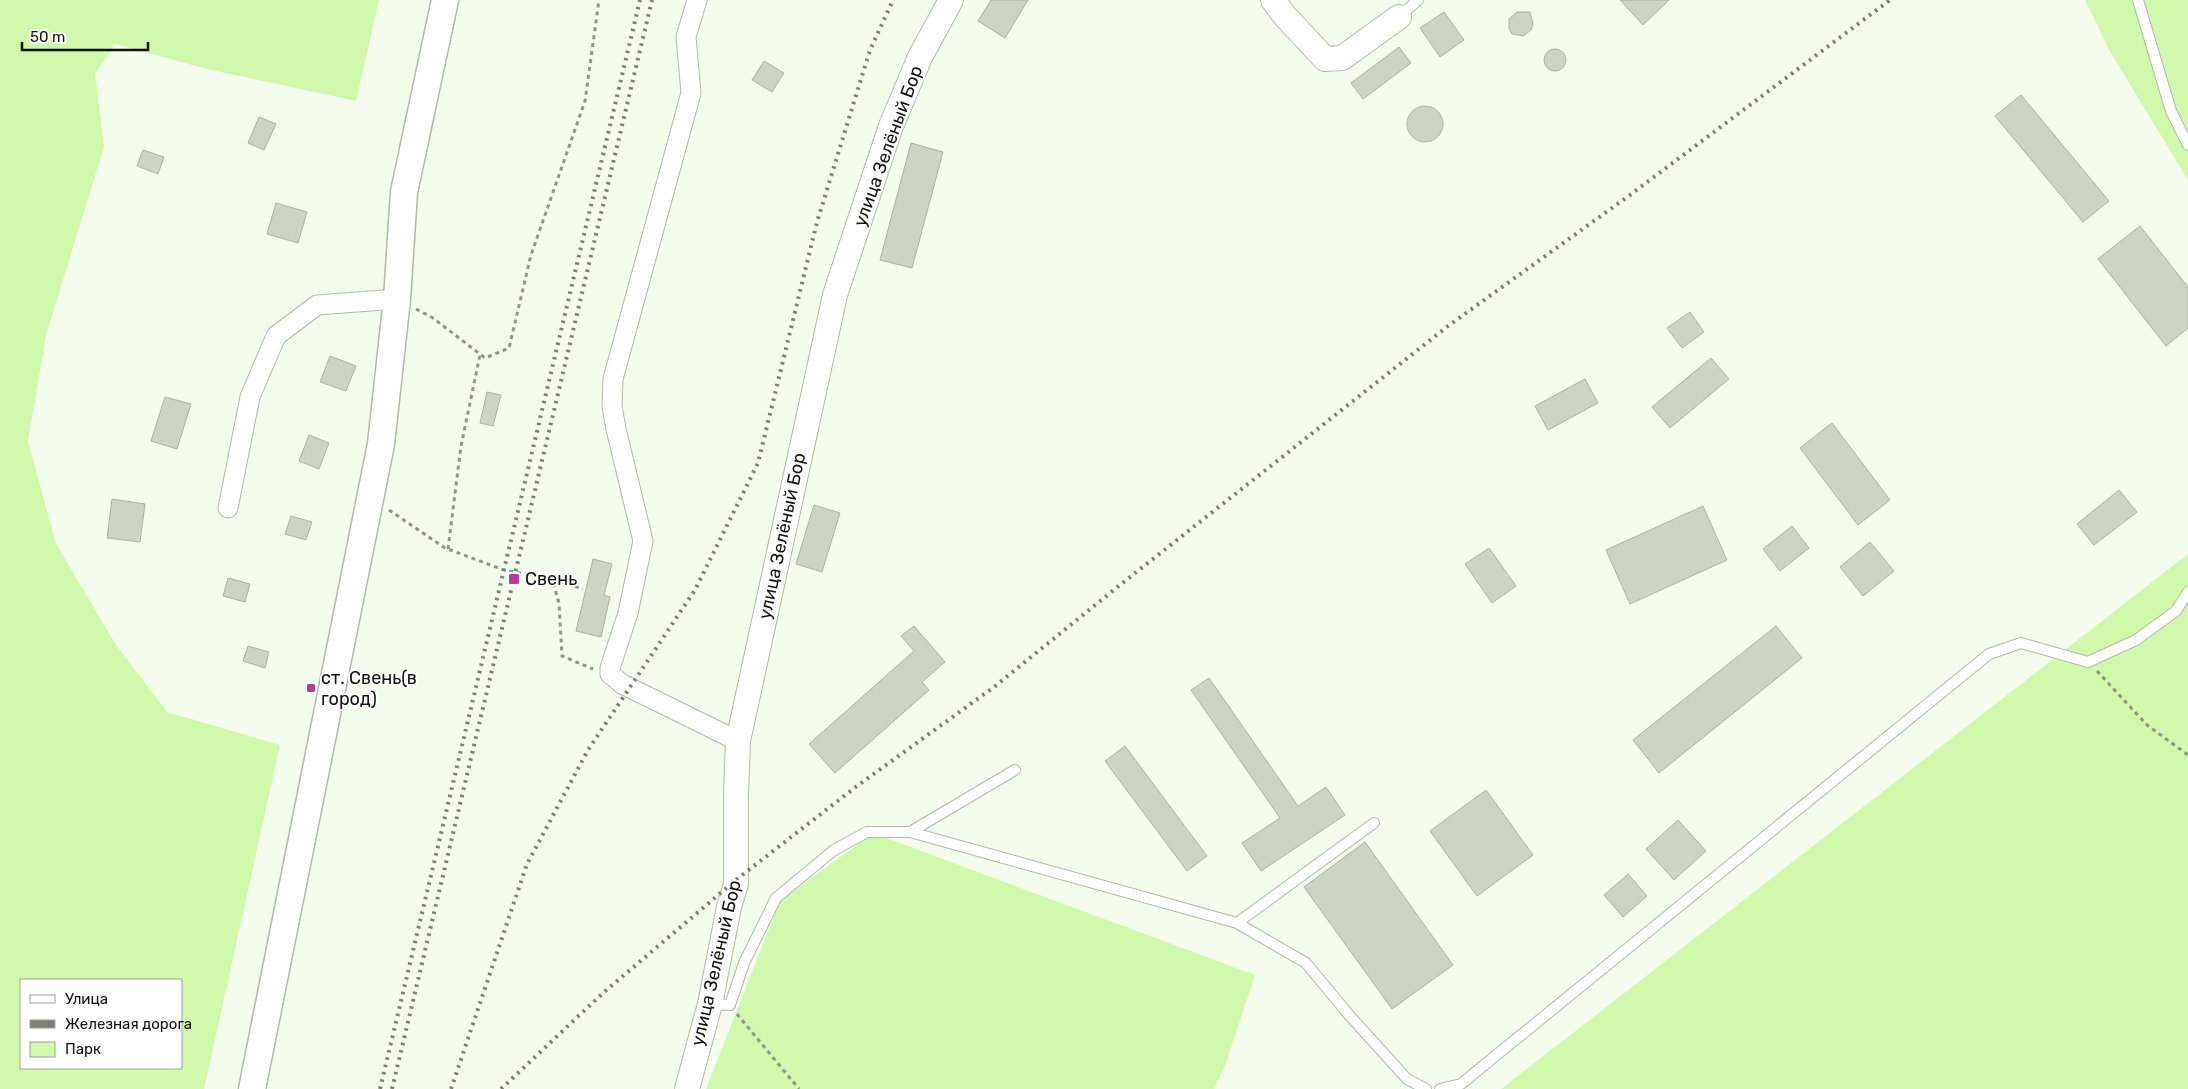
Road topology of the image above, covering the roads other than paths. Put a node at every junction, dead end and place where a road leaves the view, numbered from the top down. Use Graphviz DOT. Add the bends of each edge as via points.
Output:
graph roads {
  1 [pos="445,0"];
  2 [pos="697,0"];
  3 [pos="951,0"];
  4 [pos="1273,0"];
  5 [pos="1418,0"];
  6 [pos="2138,0"];
  7 [pos="1400,17"];
  8 [pos="2188,146"];
  9 [pos="396,299"];
  10 [pos="228,508"];
  11 [pos="2188,592"];
  12 [pos="738,741"];
  13 [pos="1015,770"];
  14 [pos="1374,822"];
  15 [pos="910,832"];
  16 [pos="1237,923"];
  17 [pos="720,1005"];
  18 [pos="252,1089"];
  19 [pos="687,1089"];
  20 [pos="1426,1089"];
  21 [pos="1440,1089"];
  1 -- 9 [label="main road" via="404,192"];
  2 -- 12 [label="street" via="686,37 691,93 613,379 612,406 616,429 643,541 628,613 610,674 614,679"];
  3 -- 12 [label="street, улица Зелёный Бор" via="920,57 891,126 835,295"];
  4 -- 7 [label="street" via="1325,59 1342,58"];
  5 -- 7 [label="lane"];
  6 -- 8 [label="lane" via="2171,111"];
  9 -- 10 [label="street" via="317,305 276,336 250,396"];
  9 -- 18 [label="main road" via="381,444"];
  11 -- 21 [label="lane" via="2176,611 2136,640 2088,662 2021,643 1989,654 1461,1084"];
  12 -- 17 [label="street, улица Зелёный Бор" via="737,879 729,907"];
  13 -- 15 [label="lane"];
  14 -- 16 [label="lane"];
  15 -- 16 [label="lane"];
  15 -- 17 [label="lane" via="867,832 834,850 776,898"];
  16 -- 20 [label="lane" via="1306,963 1407,1079"];
  17 -- 19 [label="street, улица Зелёный Бор"];
}
